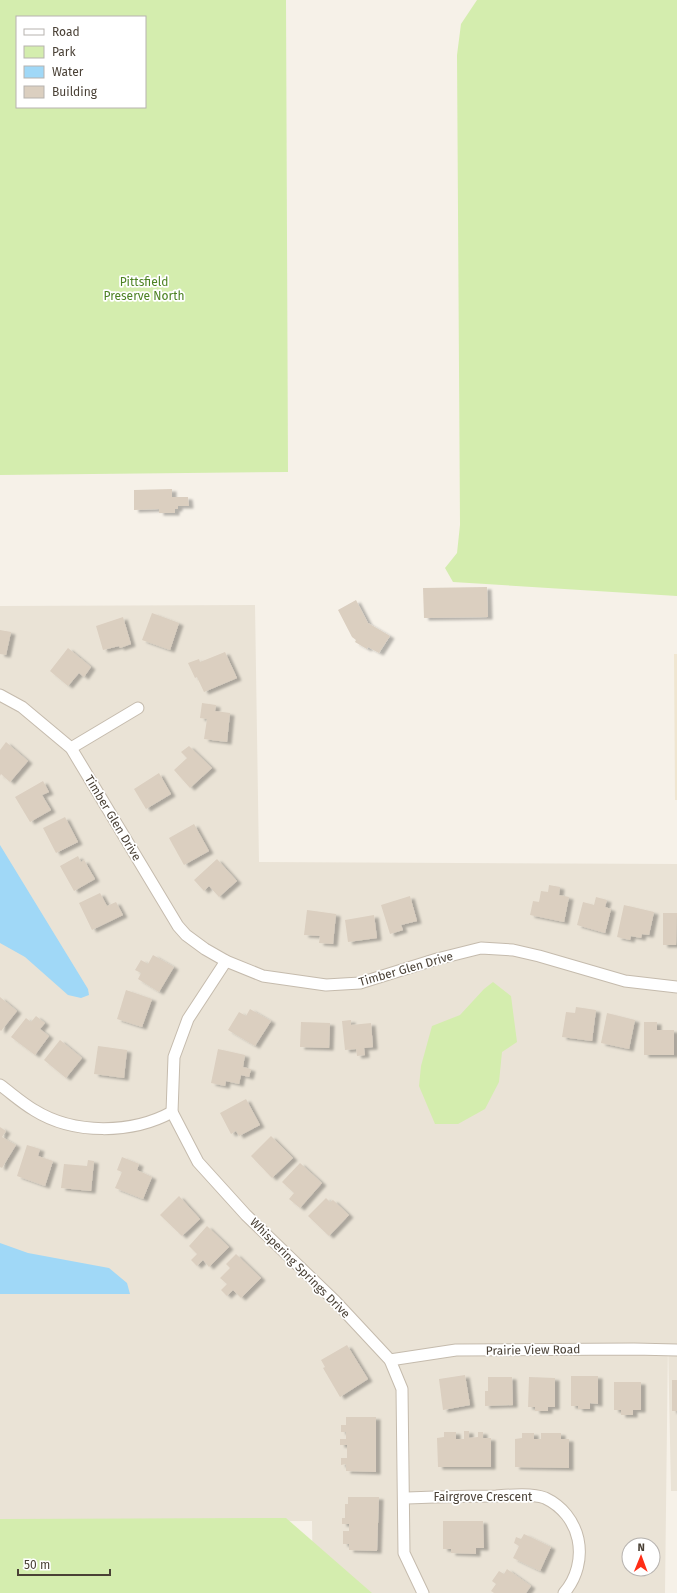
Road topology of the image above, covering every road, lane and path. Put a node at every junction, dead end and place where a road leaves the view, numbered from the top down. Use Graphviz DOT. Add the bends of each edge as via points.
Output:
graph roads {
  1 [pos="0,695"];
  2 [pos="138,708"];
  3 [pos="71,748"];
  4 [pos="226,961"];
  5 [pos="677,987"];
  6 [pos="0,1085"];
  7 [pos="172,1112"];
  8 [pos="677,1350"];
  9 [pos="390,1360"];
  10 [pos="404,1498"];
  11 [pos="423,1593"];
  12 [pos="564,1593"];
  1 -- 3 [label="street, Timber Glen Drive" via="22,707"];
  2 -- 3 [label="street"];
  3 -- 4 [label="street, Timber Glen Drive" via="178,926 195,942"];
  4 -- 5 [label="street, Timber Glen Drive" via="263,976 326,985 347,984 360,983 481,948 513,950 625,981"];
  4 -- 7 [label="street, Whispering Springs Drive" via="188,1019 174,1057"];
  6 -- 7 [label="street" via="35,1111 61,1122 89,1127 132,1126 159,1119"];
  7 -- 9 [label="street, Whispering Springs Drive" via="198,1162 246,1215"];
  8 -- 9 [label="street, Prairie View Road" via="456,1350"];
  9 -- 10 [label="street, Whispering Springs Drive" via="402,1389"];
  10 -- 11 [label="street, Whispering Springs Drive" via="404,1553"];
  10 -- 12 [label="street, Fairgrove Crescent" via="523,1495 544,1497 562,1508 576,1528 580,1549 577,1569"];
}
